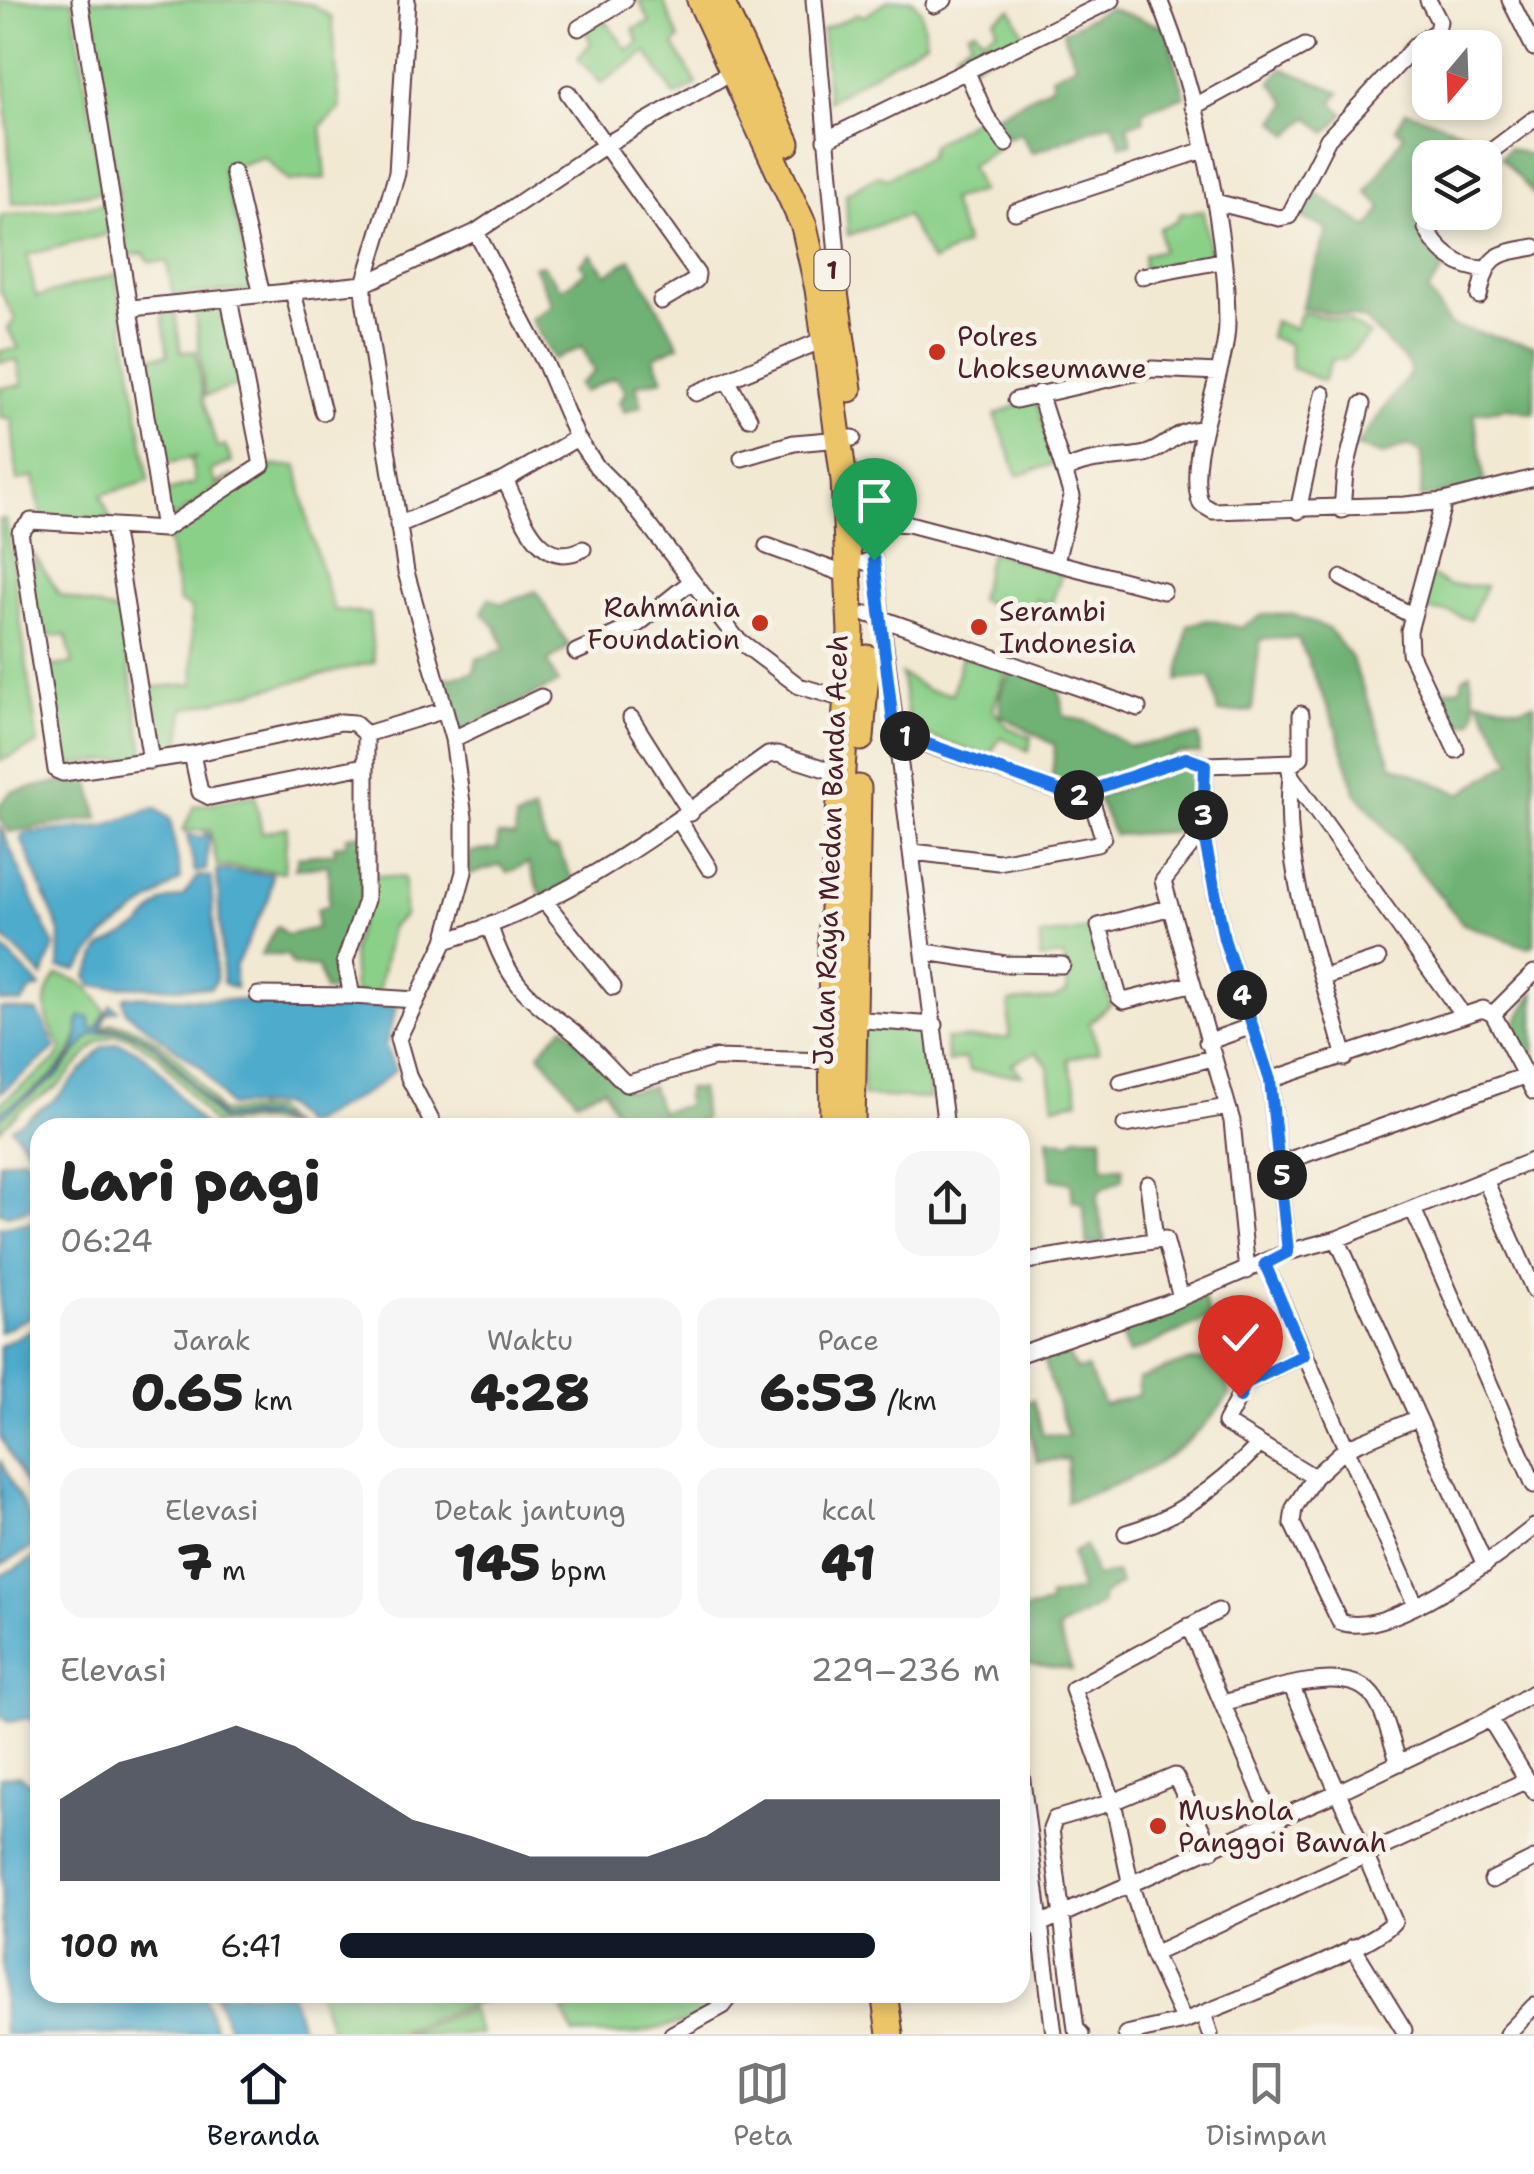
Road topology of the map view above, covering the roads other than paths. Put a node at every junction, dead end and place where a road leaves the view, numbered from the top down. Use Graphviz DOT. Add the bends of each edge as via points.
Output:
graph roads {
  1 [pos="80,0"];
  2 [pos="408,0"];
  3 [pos="625,0"];
  4 [pos="700,0"];
  5 [pos="720,0"];
  6 [pos="814,0"];
  7 [pos="1112,0"];
  8 [pos="1159,0"];
  9 [pos="1428,0"];
  10 [pos="1510,0"];
  11 [pos="579,28"];
  12 [pos="1305,46"];
  13 [pos="1534,48"];
  14 [pos="733,71"];
  15 [pos="967,72"];
  16 [pos="568,93"];
  17 [pos="1193,108"];
  18 [pos="1534,120"];
  19 [pos="826,140"];
  20 [pos="1502,143"];
  21 [pos="607,144"];
  22 [pos="1006,144"];
  23 [pos="1201,151"];
  24 [pos="233,172"];
  25 [pos="1215,202"];
  26 [pos="1015,212"];
  27 [pos="1427,230"];
  28 [pos="476,232"];
  29 [pos="1534,246"];
  30 [pos="1221,261"];
  31 [pos="1485,269"];
  32 [pos="1142,276"];
  33 [pos="833,279"];
  34 [pos="364,284"];
  35 [pos="293,292"];
  36 [pos="262,295"];
  37 [pos="1479,296"];
  38 [pos="229,299"];
  39 [pos="661,301"];
  40 [pos="132,308"];
  41 [pos="825,339"];
  42 [pos="1218,372"];
  43 [pos="727,380"];
  44 [pos="696,393"];
  45 [pos="1039,393"];
  46 [pos="1323,394"];
  47 [pos="1016,400"];
  48 [pos="1362,404"];
  49 [pos="323,412"];
  50 [pos="748,418"];
  51 [pos="1204,429"];
  52 [pos="576,438"];
  53 [pos="846,440"];
  54 [pos="742,458"];
  55 [pos="1064,470"];
  56 [pos="1534,478"];
  57 [pos="505,480"];
  58 [pos="1444,501"];
  59 [pos="1342,510"];
  60 [pos="1298,512"];
  61 [pos="862,521"];
  62 [pos="398,525"];
  63 [pos="113,526"];
  64 [pos="164,529"];
  65 [pos="767,546"];
  66 [pos="582,549"];
  67 [pos="1056,562"];
  68 [pos="1342,578"];
  69 [pos="692,580"];
  70 [pos="1163,591"];
  71 [pos="864,593"];
  72 [pos="1413,616"];
  73 [pos="576,652"];
  74 [pos="541,697"];
  75 [pos="847,700"];
  76 [pos="1138,708"];
  77 [pos="442,710"];
  78 [pos="1301,714"];
  79 [pos="631,718"];
  80 [pos="894,732"];
  81 [pos="366,734"];
  82 [pos="453,738"];
  83 [pos="1456,750"];
  84 [pos="192,754"];
  85 [pos="151,761"];
  86 [pos="1205,765"];
  87 [pos="364,766"];
  88 [pos="1290,770"];
  89 [pos="841,774"];
  90 [pos="1089,794"];
  91 [pos="685,816"];
  92 [pos="1203,830"];
  93 [pos="913,852"];
  94 [pos="710,868"];
  95 [pos="546,903"];
  96 [pos="1168,908"];
  97 [pos="490,927"];
  98 [pos="444,941"];
  99 [pos="926,952"];
  100 [pos="1378,959"];
  101 [pos="1062,965"];
  102 [pos="1534,972"];
  103 [pos="1324,977"];
  104 [pos="1190,984"];
  105 [pos="613,987"];
  106 [pos="258,994"];
  107 [pos="352,996"];
  108 [pos="416,1000"];
  109 [pos="1462,1014"];
  110 [pos="1493,1014"];
  111 [pos="841,1019"];
  112 [pos="935,1026"];
  113 [pos="1252,1026"];
  114 [pos="1210,1050"];
  115 [pos="1345,1058"];
  116 [pos="832,1061"];
  117 [pos="1527,1075"];
  118 [pos="1270,1080"];
  119 [pos="1121,1082"];
  120 [pos="1534,1092"];
  121 [pos="1227,1107"];
  122 [pos="430,1118"];
  123 [pos="834,1118"];
  124 [pos="851,1118"];
  125 [pos="945,1118"];
  126 [pos="1125,1126"];
  127 [pos="1534,1160"];
  128 [pos="1281,1163"];
  129 [pos="1485,1180"];
  130 [pos="1148,1184"];
  131 [pos="1412,1209"];
  132 [pos="1155,1239"];
  133 [pos="1337,1239"];
  134 [pos="1288,1252"];
  135 [pos="1030,1260"];
  136 [pos="1265,1264"];
  137 [pos="1247,1271"];
  138 [pos="1534,1290"];
  139 [pos="1181,1298"];
  140 [pos="1030,1351"];
  141 [pos="1304,1355"];
  142 [pos="1418,1418"];
  143 [pos="1260,1444"];
  144 [pos="1346,1448"];
  145 [pos="1314,1476"];
  146 [pos="1534,1485"];
  147 [pos="1534,1528"];
  148 [pos="1126,1533"];
  149 [pos="1485,1565"];
  150 [pos="1415,1604"];
  151 [pos="1218,1611"];
  152 [pos="1189,1626"];
  153 [pos="1291,1685"];
  154 [pos="1534,1692"];
  155 [pos="1223,1702"];
  156 [pos="1490,1719"];
  157 [pos="1399,1763"];
  158 [pos="1530,1786"];
  159 [pos="1338,1792"];
  160 [pos="1114,1802"];
  161 [pos="1274,1821"];
  162 [pos="1030,1847"];
  163 [pos="1212,1850"];
  164 [pos="1368,1858"];
  165 [pos="1534,1859"];
  166 [pos="1492,1880"];
  167 [pos="1131,1886"];
  168 [pos="1061,1912"];
  169 [pos="1039,1921"];
  170 [pos="1030,1926"];
  171 [pos="1352,1947"];
  172 [pos="1153,1954"];
  173 [pos="725,2003"];
  174 [pos="883,2003"];
  175 [pos="885,2003"];
  176 [pos="1534,2006"];
  177 [pos="1203,2013"];
  178 [pos="1184,2021"];
  179 [pos="1404,2030"];
  180 [pos="1512,2032"];
  181 [pos="1145,2033"];
  182 [pos="672,2034"];
  183 [pos="876,2034"];
  184 [pos="890,2034"];
  185 [pos="1054,2034"];
  186 [pos="1081,2034"];
  187 [pos="1126,2034"];
  188 [pos="1210,2034"];
  1 -- 40 [label="street"];
  2 -- 34 [label="street" via="397,174"];
  3 -- 11 [label="street"];
  4 -- 14 [label="highway, Jalan Raya Medan Banda Aceh / 1"];
  5 -- 33 [label="highway, Jalan Raya Medan Banda Aceh / 1" via="815,207"];
  6 -- 19 [label="street"];
  7 -- 15 [label="street"];
  8 -- 17 [label="street"];
  9 -- 25 [label="street" via="1437,31 1328,138 1289,216"];
  10 -- 13 [label="street"];
  12 -- 17 [label="street"];
  14 -- 21 [label="street"];
  14 -- 41 [label="highway, Jalan Raya Medan Banda Aceh / 1" via="804,226"];
  15 -- 19 [label="street"];
  15 -- 22 [label="street"];
  16 -- 21 [label="street"];
  17 -- 23 [label="street"];
  18 -- 20 [label="street"];
  19 -- 33 [label="street" via="837,255"];
  21 -- 28 [label="street"];
  21 -- 39 [label="street" via="697,274"];
  23 -- 25 [label="street"];
  23 -- 26 [label="street"];
  24 -- 36 [label="street"];
  25 -- 30 [label="street"];
  27 -- 31 [label="street" via="1454,260"];
  28 -- 34 [label="street"];
  28 -- 52 [label="street"];
  29 -- 31 [label="street" via="1494,257"];
  30 -- 32 [label="street"];
  30 -- 42 [label="street" via="1227,324"];
  31 -- 37 [label="street"];
  33 -- 53 [label="highway, Jalan Raya Medan Banda Aceh / 1"];
  34 -- 35 [label="street"];
  34 -- 62 [label="street"];
  35 -- 36 [label="street"];
  35 -- 49 [label="street"];
  36 -- 38 [label="street"];
  38 -- 40 [label="street"];
  38 -- 64 [label="street" via="262,465"];
  40 -- 64 [label="street"];
  41 -- 43 [label="street"];
  41 -- 53 [label="highway, Jalan Raya Medan Banda Aceh / 1"];
  42 -- 45 [label="street" via="1152,369"];
  42 -- 51 [label="street"];
  43 -- 44 [label="street"];
  43 -- 50 [label="street"];
  45 -- 47 [label="street"];
  45 -- 55 [label="street"];
  46 -- 60 [label="street"];
  48 -- 59 [label="street"];
  51 -- 55 [label="street" via="1181,432 1150,453"];
  51 -- 60 [label="street" via="1200,504 1212,511"];
  52 -- 57 [label="street"];
  52 -- 69 [label="street"];
  53 -- 54 [label="street" via="794,443"];
  53 -- 61 [label="highway, Jalan Raya Medan Banda Aceh / 1"];
  53 -- 71 [label="highway, Jalan Raya Medan Banda Aceh / 1"];
  55 -- 67 [label="street" via="1072,496"];
  56 -- 58 [label="street"];
  57 -- 62 [label="street"];
  57 -- 66 [label="street" via="542,548 560,556"];
  58 -- 59 [label="street"];
  58 -- 72 [label="street"];
  59 -- 60 [label="street"];
  61 -- 67 [label="street" via="909,524"];
  61 -- 71 [label="highway, Jalan Raya Medan Banda Aceh / 1"];
  62 -- 77 [label="street"];
  63 -- 64 [label="street"];
  63 -- 85 [label="street"];
  63 -- 85 [label="street" via="31,521 20,532 52,763 64,773"];
  65 -- 71 [label="street"];
  67 -- 70 [label="street"];
  68 -- 72 [label="street"];
  69 -- 73 [label="street" via="638,624"];
  69 -- 75 [label="street" via="736,638 770,668 799,686"];
  71 -- 75 [label="highway, Jalan Raya Medan Banda Aceh / 1"];
  71 -- 76 [label="street"];
  71 -- 80 [label="street"];
  71 -- 111 [label="highway, Jalan Raya Medan Banda Aceh / 1"];
  72 -- 83 [label="street" via="1410,654"];
  74 -- 82 [label="street"];
  75 -- 89 [label="highway, Jalan Raya Medan Banda Aceh / 1"];
  77 -- 81 [label="street"];
  77 -- 82 [label="street"];
  78 -- 88 [label="street" via="1300,758"];
  79 -- 91 [label="street"];
  80 -- 90 [label="street" via="1067,795"];
  80 -- 93 [label="street"];
  81 -- 84 [label="street" via="341,722"];
  81 -- 87 [label="street"];
  82 -- 98 [label="street" via="466,856"];
  84 -- 85 [label="street"];
  84 -- 87 [label="street" via="200,792 210,797"];
  86 -- 88 [label="street"];
  86 -- 90 [label="street" via="1186,758"];
  86 -- 92 [label="street"];
  87 -- 107 [label="street" via="367,884 345,961"];
  88 -- 103 [label="street" via="1293,861"];
  88 -- 109 [label="street"];
  89 -- 91 [label="street" via="772,754"];
  89 -- 111 [label="highway, Jalan Raya Medan Banda Aceh / 1"];
  90 -- 93 [label="street" via="1103,836 1098,844 998,862"];
  91 -- 94 [label="street"];
  91 -- 95 [label="street"];
  92 -- 96 [label="street" via="1164,876"];
  92 -- 113 [label="street" via="1224,939"];
  93 -- 99 [label="street"];
  95 -- 97 [label="street"];
  95 -- 105 [label="street"];
  96 -- 104 [label="street"];
  96 -- 104 [label="street" via="1099,926 1114,980 1124,1001"];
  97 -- 98 [label="street"];
  97 -- 116 [label="street" via="500,957 528,999 626,1084 714,1058"];
  98 -- 108 [label="street"];
  99 -- 101 [label="street"];
  99 -- 112 [label="street"];
  100 -- 103 [label="street"];
  102 -- 110 [label="street"];
  103 -- 115 [label="street"];
  104 -- 114 [label="street"];
  106 -- 107 [label="street"];
  107 -- 108 [label="street"];
  108 -- 122 [label="street" via="398,1051"];
  109 -- 110 [label="street" via="1476,1008"];
  109 -- 115 [label="street"];
  110 -- 117 [label="street"];
  111 -- 112 [label="street"];
  111 -- 116 [label="highway, Jalan Raya Medan Banda Aceh / 1"];
  111 -- 124 [label="highway, Jalan Raya Medan Banda Aceh / 1"];
  112 -- 125 [label="street"];
  113 -- 114 [label="street"];
  113 -- 118 [label="street"];
  114 -- 119 [label="street"];
  114 -- 121 [label="street"];
  115 -- 118 [label="street"];
  116 -- 123 [label="highway, Jalan Raya Medan Banda Aceh / 1"];
  117 -- 120 [label="street"];
  117 -- 128 [label="street"];
  118 -- 128 [label="street"];
  121 -- 126 [label="street"];
  121 -- 137 [label="street"];
  127 -- 129 [label="street"];
  128 -- 134 [label="street"];
  129 -- 131 [label="street"];
  129 -- 138 [label="street"];
  130 -- 132 [label="street"];
  131 -- 133 [label="street"];
  131 -- 146 [label="street"];
  132 -- 135 [label="street"];
  132 -- 139 [label="street" via="1168,1242"];
  133 -- 134 [label="street"];
  133 -- 142 [label="street"];
  134 -- 136 [label="street"];
  136 -- 137 [label="street"];
  136 -- 141 [label="street"];
  137 -- 139 [label="street"];
  139 -- 140 [label="street"];
  141 -- 143 [label="street" via="1246,1383 1225,1420"];
  141 -- 144 [label="street"];
  142 -- 144 [label="street"];
  142 -- 149 [label="street"];
  143 -- 145 [label="street"];
  143 -- 148 [label="street" via="1224,1479 1166,1517"];
  144 -- 145 [label="street"];
  144 -- 150 [label="street"];
  145 -- 150 [label="street" via="1292,1523 1334,1614 1348,1625 1372,1624"];
  147 -- 149 [label="street"];
  149 -- 150 [label="street"];
  151 -- 152 [label="street"];
  152 -- 155 [label="street"];
  152 -- 160 [label="street" via="1074,1686"];
  153 -- 155 [label="street"];
  153 -- 157 [label="street" via="1334,1680 1367,1690"];
  153 -- 159 [label="street"];
  154 -- 156 [label="street"];
  155 -- 161 [label="street"];
  156 -- 157 [label="street"];
  156 -- 158 [label="street"];
  157 -- 159 [label="street"];
  158 -- 164 [label="street"];
  159 -- 161 [label="street"];
  159 -- 164 [label="street"];
  160 -- 163 [label="street" via="1174,1776"];
  160 -- 167 [label="street"];
  160 -- 168 [label="street" via="1054,1819"];
  161 -- 163 [label="street"];
  162 -- 169 [label="street"];
  163 -- 167 [label="street"];
  164 -- 171 [label="street" via="1394,1920"];
  164 -- 172 [label="street"];
  165 -- 166 [label="street"];
  167 -- 168 [label="street"];
  167 -- 172 [label="street"];
  168 -- 169 [label="street"];
  168 -- 186 [label="street"];
  169 -- 170 [label="street"];
  169 -- 185 [label="street"];
  171 -- 177 [label="street"];
  171 -- 179 [label="street"];
  172 -- 178 [label="street"];
  173 -- 182 [label="street"];
  174 -- 183 [label="highway"];
  175 -- 184 [label="highway"];
  176 -- 180 [label="street"];
  177 -- 178 [label="street"];
  177 -- 188 [label="street"];
  178 -- 181 [label="street"];
  181 -- 187 [label="street"];
}
